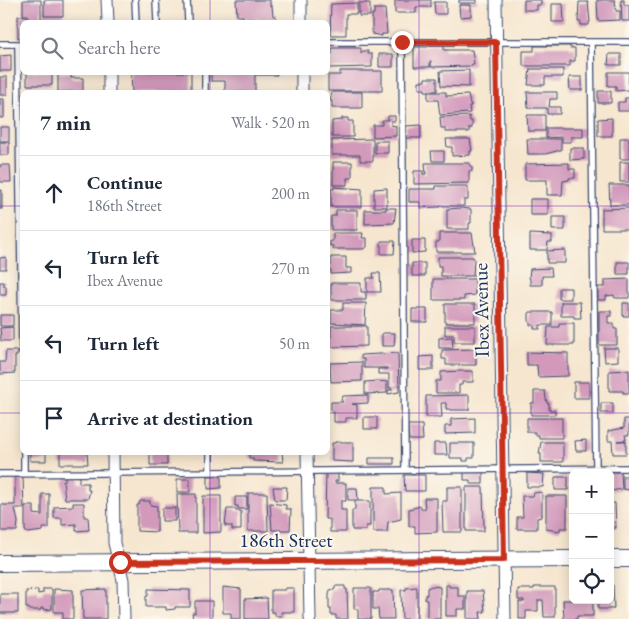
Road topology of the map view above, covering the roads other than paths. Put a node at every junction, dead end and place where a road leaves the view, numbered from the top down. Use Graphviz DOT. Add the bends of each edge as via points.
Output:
graph roads {
  1 [pos="107,0"];
  2 [pos="135,0"];
  3 [pos="156,0"];
  4 [pos="187,0"];
  5 [pos="301,0"];
  6 [pos="496,0"];
  7 [pos="108,20"];
  8 [pos="136,20"];
  9 [pos="157,20"];
  10 [pos="188,20"];
  11 [pos="301,20"];
  12 [pos="330,42"];
  13 [pos="402,42"];
  14 [pos="496,42"];
  15 [pos="591,42"];
  16 [pos="629,42"];
  17 [pos="0,44"];
  18 [pos="20,44"];
  19 [pos="20,75"];
  20 [pos="109,75"];
  21 [pos="204,75"];
  22 [pos="302,75"];
  23 [pos="20,90"];
  24 [pos="109,90"];
  25 [pos="205,90"];
  26 [pos="302,90"];
  27 [pos="24,455"];
  28 [pos="113,455"];
  29 [pos="210,455"];
  30 [pos="307,455"];
  31 [pos="629,468"];
  32 [pos="569,469"];
  33 [pos="596,469"];
  34 [pos="405,470"];
  35 [pos="502,470"];
  36 [pos="307,471"];
  37 [pos="210,472"];
  38 [pos="114,473"];
  39 [pos="0,474"];
  40 [pos="24,474"];
  41 [pos="569,559"];
  42 [pos="614,559"];
  43 [pos="629,559"];
  44 [pos="504,560"];
  45 [pos="310,561"];
  46 [pos="120,562"];
  47 [pos="0,563"];
  48 [pos="124,619"];
  49 [pos="310,619"];
  50 [pos="504,619"];
  1 -- 7 [label="street"];
  2 -- 8 [label="lane"];
  3 -- 9 [label="lane"];
  4 -- 10 [label="lane"];
  5 -- 11 [label="street"];
  6 -- 14 [label="street, Ibex Avenue"];
  12 -- 13 [label="lane"];
  13 -- 14 [label="lane"];
  13 -- 34 [label="lane"];
  14 -- 15 [label="lane"];
  14 -- 35 [label="street, Ibex Avenue"];
  15 -- 16 [label="lane"];
  15 -- 33 [label="lane"];
  17 -- 18 [label="lane"];
  19 -- 23 [label="lane"];
  20 -- 24 [label="street"];
  21 -- 25 [label="lane"];
  22 -- 26 [label="street"];
  27 -- 40 [label="lane"];
  28 -- 38 [label="street"];
  29 -- 37 [label="lane"];
  30 -- 36 [label="street"];
  31 -- 33 [label="lane"];
  32 -- 35 [label="lane"];
  34 -- 35 [label="lane"];
  34 -- 36 [label="lane"];
  35 -- 44 [label="street, Ibex Avenue"];
  36 -- 37 [label="lane"];
  36 -- 45 [label="street"];
  37 -- 38 [label="lane"];
  38 -- 40 [label="lane"];
  38 -- 46 [label="street" via="114,544"];
  39 -- 40 [label="lane"];
  41 -- 44 [label="street, 186th Street"];
  42 -- 43 [label="street"];
  44 -- 45 [label="street, 186th Street"];
  44 -- 50 [label="street, Ibex Avenue"];
  45 -- 46 [label="street, 186th Street"];
  45 -- 49 [label="street"];
  46 -- 47 [label="street, 186th Street"];
  46 -- 48 [label="street"];
}
